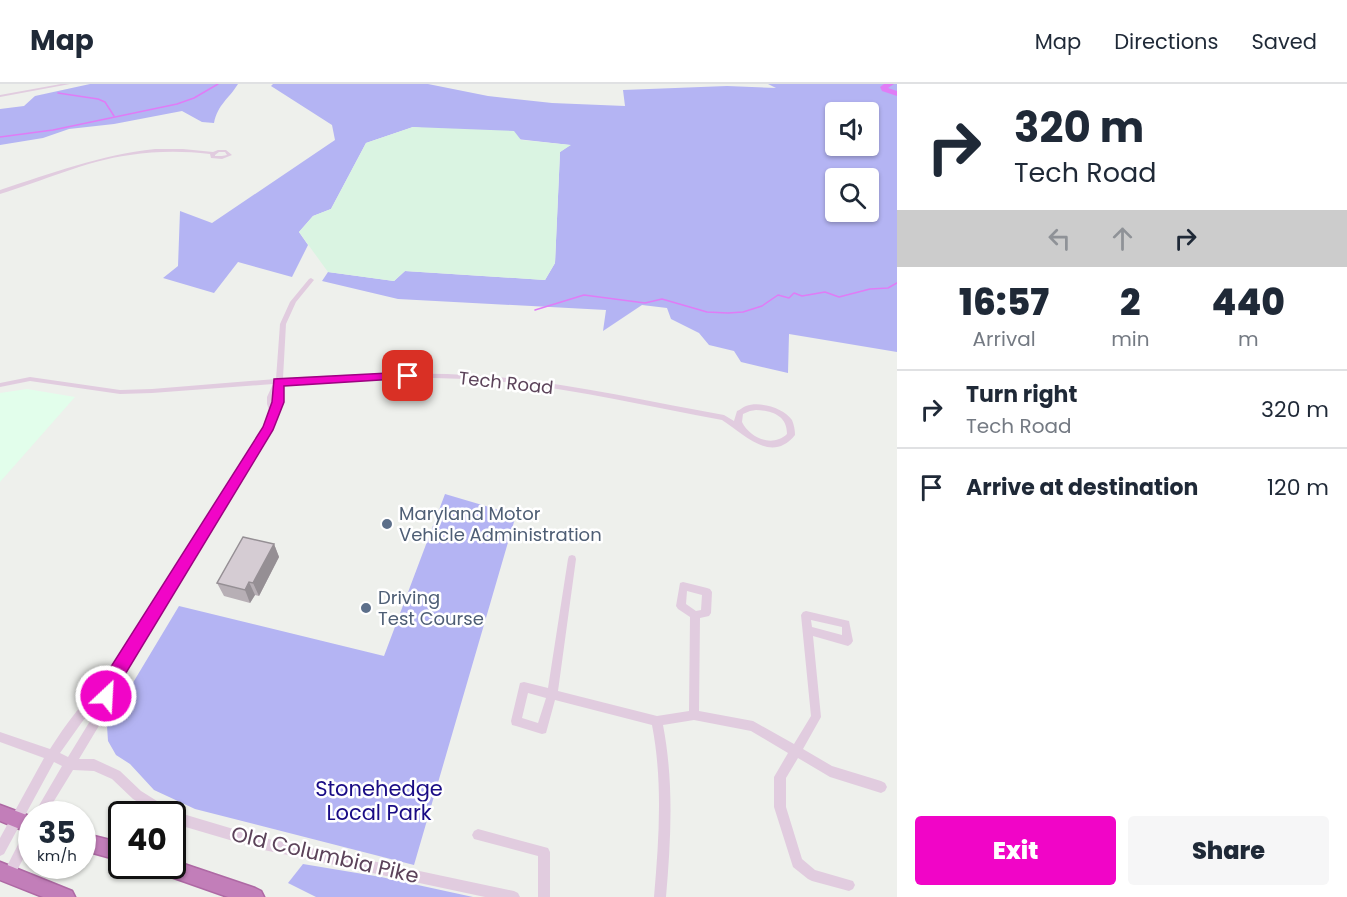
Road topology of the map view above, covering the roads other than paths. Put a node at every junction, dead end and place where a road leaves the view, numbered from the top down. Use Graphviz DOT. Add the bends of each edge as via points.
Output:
graph roads {
  1 [pos="68,84"];
  2 [pos="0,96"];
  3 [pos="213,153"];
  4 [pos="0,192"];
  5 [pos="311,280"];
  6 [pos="278,382"];
  7 [pos="0,385"];
  8 [pos="740,413"];
  9 [pos="724,418"];
  10 [pos="739,427"];
  11 [pos="572,559"];
  12 [pos="695,615"];
  13 [pos="808,630"];
  14 [pos="111,682"];
  15 [pos="694,715"];
  16 [pos="657,721"];
  17 [pos="0,737"];
  18 [pos="796,752"];
  19 [pos="54,756"];
  20 [pos="70,764"];
  21 [pos="881,787"];
  22 [pos="31,801"];
  23 [pos="48,801"];
  24 [pos="147,801"];
  25 [pos="186,821"];
  26 [pos="18,825"];
  27 [pos="18,829"];
  28 [pos="478,835"];
  29 [pos="0,850"];
  30 [pos="5,872"];
  31 [pos="186,874"];
  32 [pos="849,885"];
  33 [pos="66,897"];
  34 [pos="255,897"];
  35 [pos="514,897"];
  36 [pos="544,897"];
  37 [pos="660,897"];
  1 -- 2 [label="street"];
  3 -- 4 [label="street" via="163,150 110,156"];
  5 -- 6 [label="street" via="293,302 283,324"];
  6 -- 7 [label="street, Tech Road" via="152,392 120,392 30,379"];
  6 -- 9 [label="street, Tech Road" via="387,376 486,378"];
  6 -- 14 [label="street" via="278,402 259,444"];
  8 -- 9 [label="street, Tech Road"];
  8 -- 10 [label="street"];
  8 -- 10 [label="street, Tech Road" via="749,408 766,408 784,416 792,431 788,440 773,444 752,439"];
  9 -- 10 [label="street, Tech Road"];
  11 -- 16 [label="street" via="552,693"];
  12 -- 15 [label="street"];
  13 -- 18 [label="street" via="816,717"];
  14 -- 19 [label="street" via="83,709"];
  14 -- 20 [label="street" via="102,710"];
  15 -- 16 [label="street"];
  15 -- 18 [label="street" via="753,726"];
  16 -- 37 [label="street" via="665,796"];
  17 -- 19 [label="street"];
  18 -- 21 [label="street" via="830,771"];
  18 -- 32 [label="street" via="780,777 780,807 797,863 812,875"];
  19 -- 20 [label="street"];
  19 -- 22 [label="street"];
  20 -- 23 [label="street"];
  20 -- 24 [label="street" via="94,765 116,775"];
  25 -- 35 [label="street, Old Columbia Pike" via="264,844"];
  26 -- 29 [label="street"];
  27 -- 30 [label="street"];
  28 -- 36 [label="street" via="544,852"];
  30 -- 33 [label="highway"];
  31 -- 34 [label="highway"];
}
